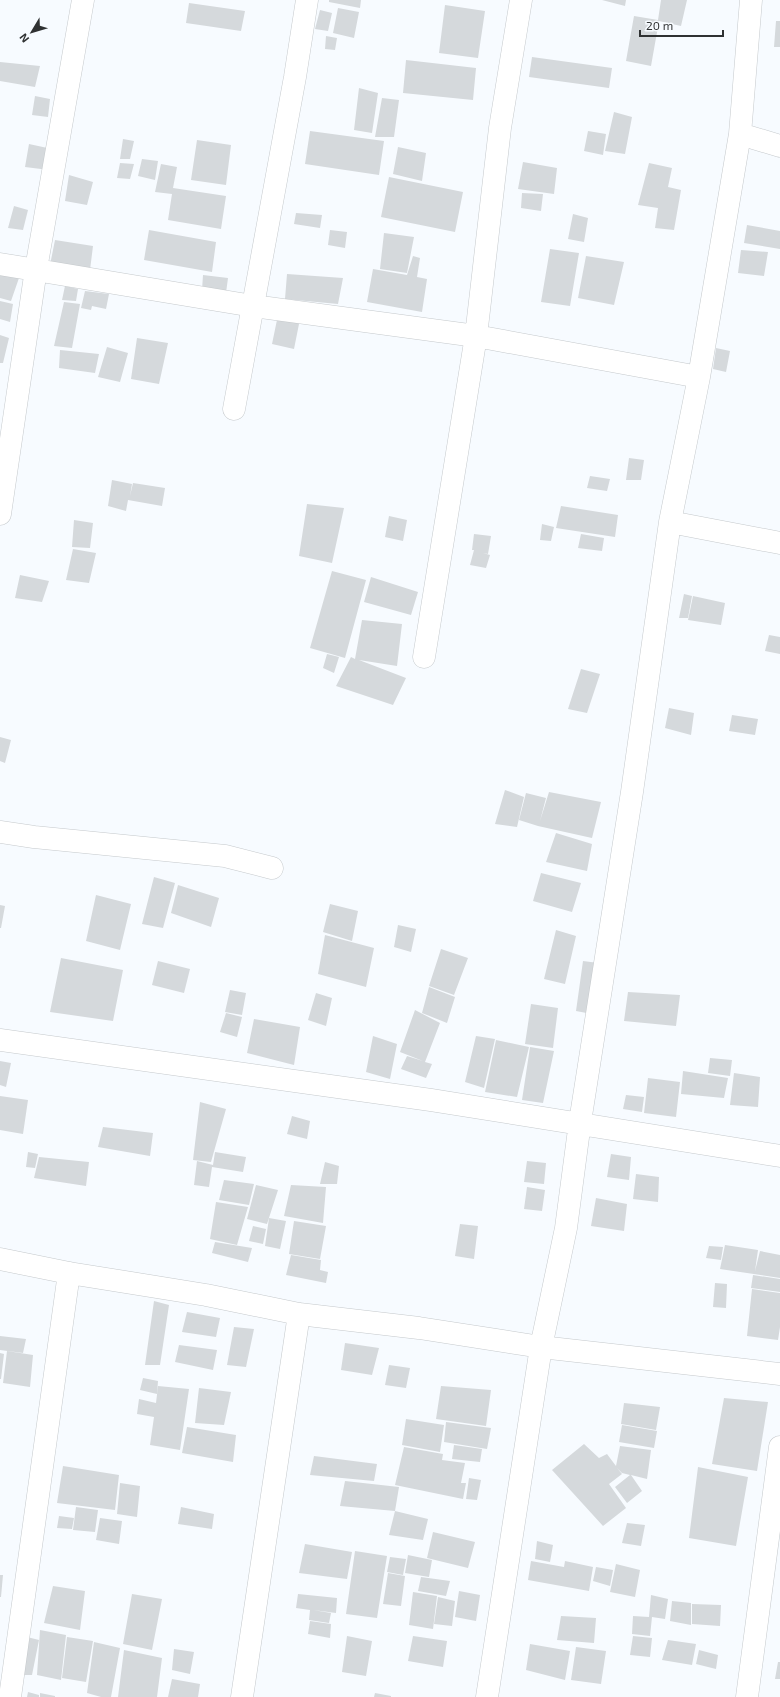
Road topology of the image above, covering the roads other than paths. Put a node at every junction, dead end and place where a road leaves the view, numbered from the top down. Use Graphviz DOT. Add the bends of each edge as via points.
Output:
graph roads {
  1 [pos="83,0"];
  2 [pos="307,0"];
  3 [pos="521,0"];
  4 [pos="751,0"];
  5 [pos="740,134"];
  6 [pos="780,146"];
  7 [pos="0,264"];
  8 [pos="36,269"];
  9 [pos="253,306"];
  10 [pos="476,336"];
  11 [pos="699,377"];
  12 [pos="234,409"];
  13 [pos="0,514"];
  14 [pos="670,522"];
  15 [pos="780,543"];
  16 [pos="424,657"];
  17 [pos="0,832"];
  18 [pos="272,868"];
  19 [pos="0,1040"];
  20 [pos="580,1122"];
  21 [pos="780,1156"];
  22 [pos="0,1259"];
  23 [pos="69,1273"];
  24 [pos="299,1314"];
  25 [pos="541,1347"];
  26 [pos="780,1374"];
  27 [pos="780,1447"];
  28 [pos="10,1697"];
  29 [pos="242,1697"];
  30 [pos="488,1697"];
  31 [pos="747,1697"];
  1 -- 8 [label="street"];
  2 -- 9 [label="street"];
  3 -- 10 [label="street" via="500,128"];
  4 -- 5 [label="street"];
  5 -- 6 [label="street"];
  5 -- 11 [label="street"];
  7 -- 8 [label="street"];
  8 -- 9 [label="street"];
  8 -- 13 [label="street"];
  9 -- 10 [label="street"];
  9 -- 12 [label="street"];
  10 -- 11 [label="street"];
  10 -- 16 [label="street"];
  11 -- 14 [label="street"];
  14 -- 15 [label="street"];
  14 -- 20 [label="street" via="632,792"];
  17 -- 18 [label="street" via="225,856"];
  19 -- 20 [label="street"];
  20 -- 21 [label="street"];
  20 -- 25 [label="street" via="566,1228"];
  22 -- 23 [label="street"];
  23 -- 24 [label="street" via="206,1295"];
  23 -- 28 [label="street"];
  24 -- 25 [label="street" via="419,1328"];
  24 -- 29 [label="street"];
  25 -- 26 [label="street"];
  25 -- 30 [label="street"];
  27 -- 31 [label="street"];
}
